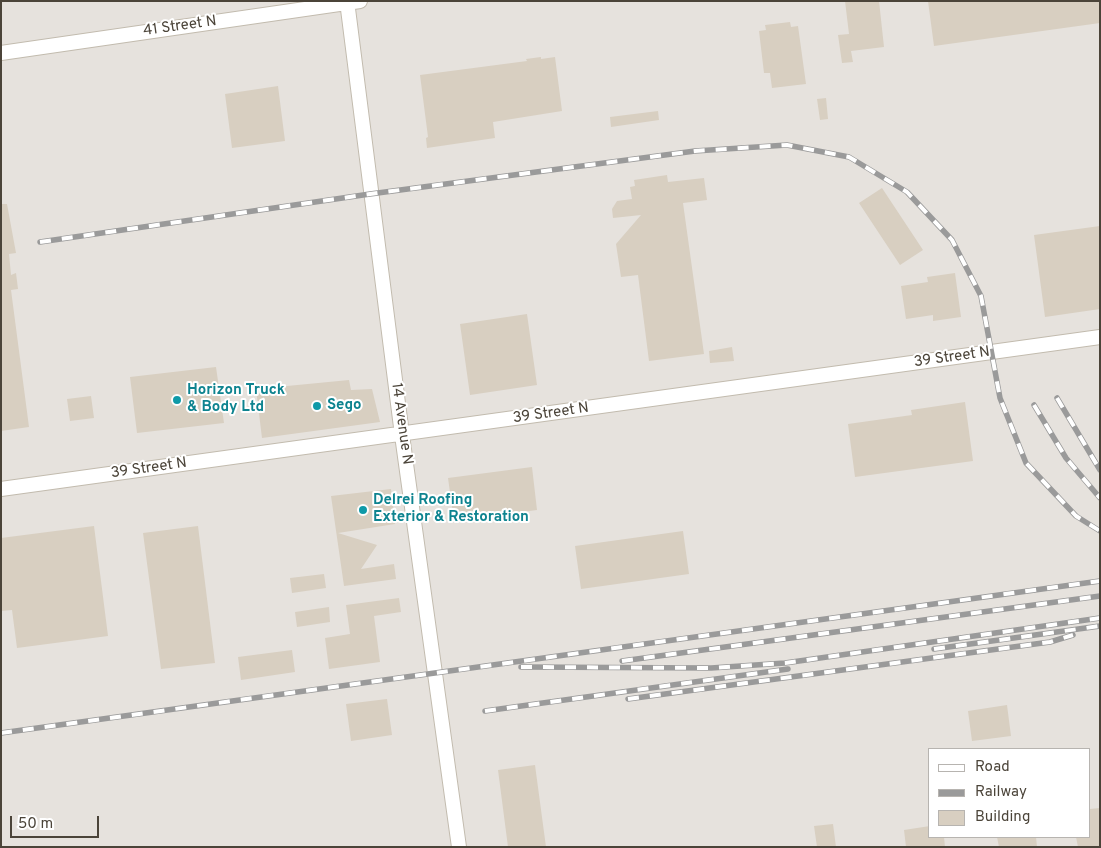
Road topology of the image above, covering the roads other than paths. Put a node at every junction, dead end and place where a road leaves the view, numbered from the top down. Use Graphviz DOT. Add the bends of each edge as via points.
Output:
graph roads {
  1 [pos="351,2"];
  2 [pos="1,52"];
  3 [pos="1100,337"];
  4 [pos="402,435"];
  5 [pos="1,489"];
  6 [pos="459,847"];
  1 -- 2 [label="street, 41 Street N"];
  1 -- 4 [label="street, 14 Avenue N"];
  3 -- 4 [label="street, 39 Street N"];
  4 -- 5 [label="street, 39 Street N"];
  4 -- 6 [label="street, 14 Avenue N"];
}
